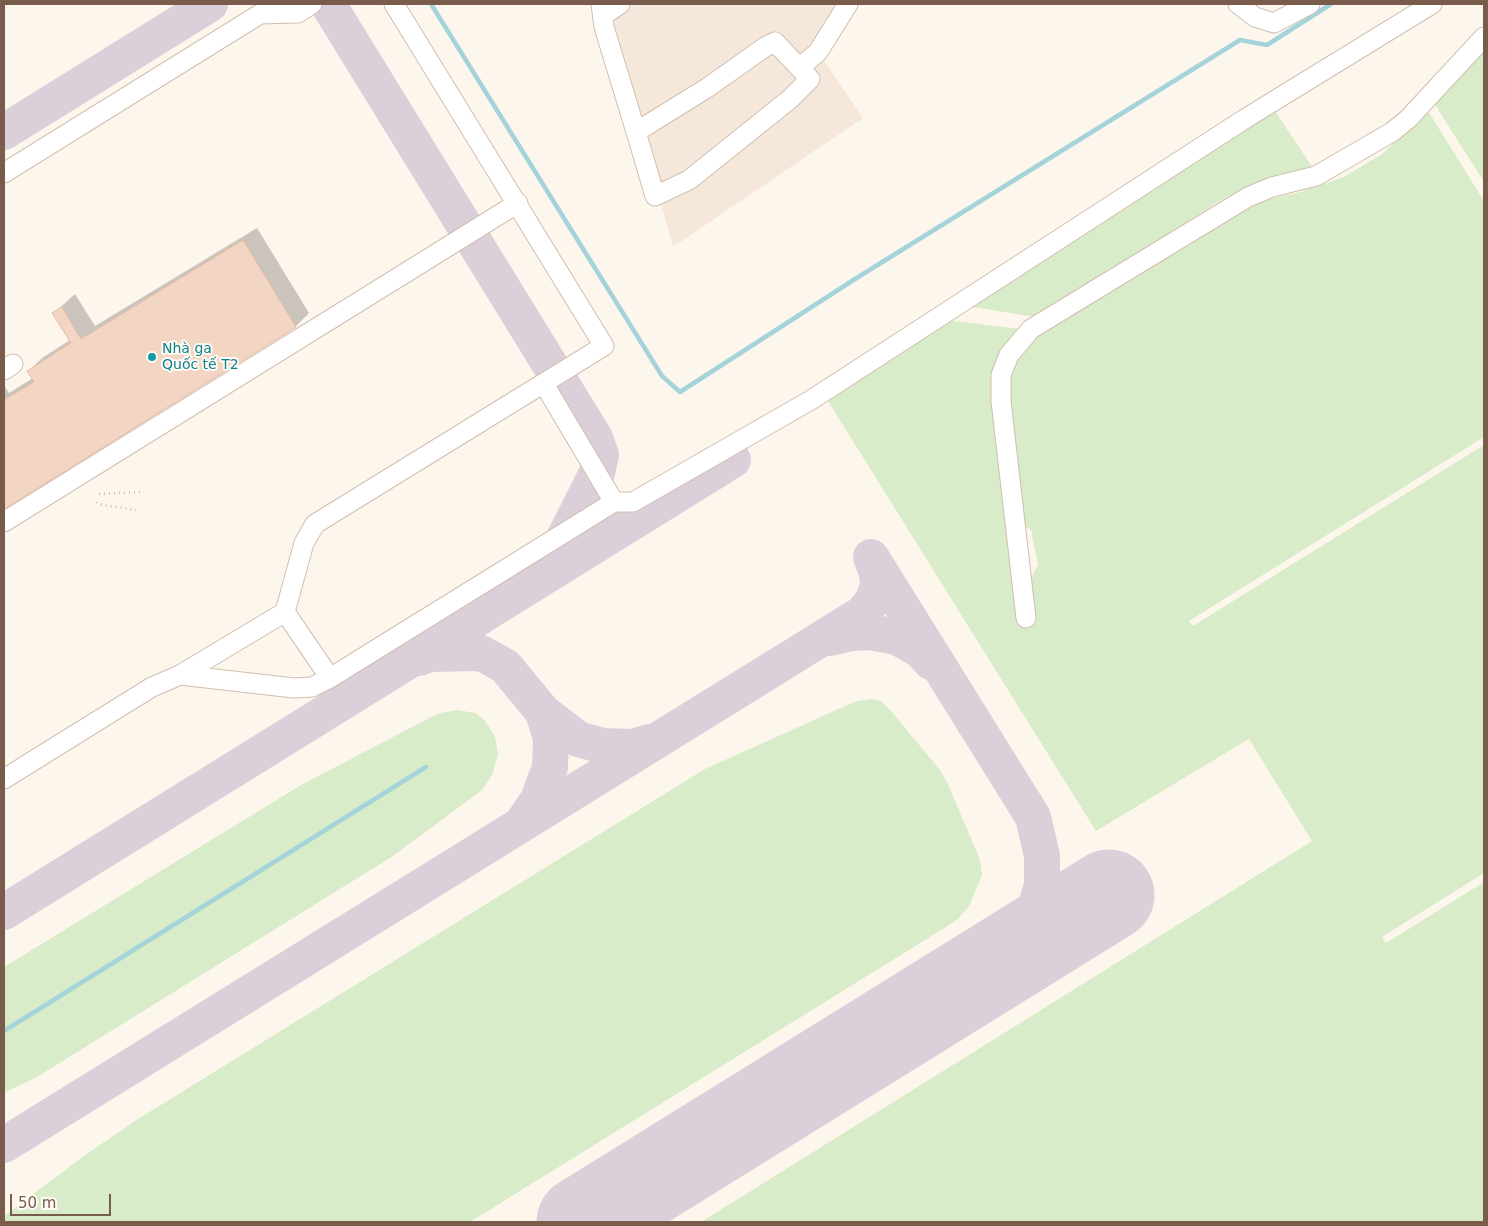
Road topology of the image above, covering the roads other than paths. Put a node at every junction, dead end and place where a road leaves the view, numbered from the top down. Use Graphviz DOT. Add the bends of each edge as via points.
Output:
graph roads {
  1 [pos="312,4"];
  2 [pos="394,4"];
  3 [pos="620,4"];
  4 [pos="848,4"];
  5 [pos="1238,4"];
  6 [pos="1310,4"];
  7 [pos="1432,4"];
  8 [pos="602,9"];
  9 [pos="1484,38"];
  10 [pos="800,67"];
  11 [pos="636,132"];
  12 [pos="4,173"];
  13 [pos="518,203"];
  14 [pos="544,384"];
  15 [pos="614,502"];
  16 [pos="4,522"];
  17 [pos="285,612"];
  18 [pos="1026,618"];
  19 [pos="180,676"];
  20 [pos="330,678"];
  21 [pos="4,779"];
  1 -- 12 [label="street" via="298,13 260,14"];
  2 -- 13 [label="street"];
  3 -- 8 [label="street"];
  4 -- 10 [label="street" via="818,52"];
  5 -- 6 [label="street" via="1256,17 1274,24"];
  7 -- 15 [label="street" via="1242,120 811,400 633,502"];
  8 -- 11 [label="street" via="604,27"];
  9 -- 18 [label="street" via="1392,132 1316,176 1248,197 1032,329 1009,355 1001,375 1001,402"];
  10 -- 11 [label="street" via="775,42 764,46 707,88"];
  10 -- 11 [label="street" via="810,79 790,99 672,190 655,196"];
  13 -- 14 [label="street" via="604,346"];
  13 -- 16 [label="street"];
  14 -- 15 [label="street"];
  14 -- 17 [label="street" via="316,524 304,542"];
  15 -- 20 [label="street"];
  17 -- 19 [label="street"];
  17 -- 20 [label="street"];
  19 -- 20 [label="street" via="294,688 312,687"];
  19 -- 21 [label="street" via="152,686"];
}
